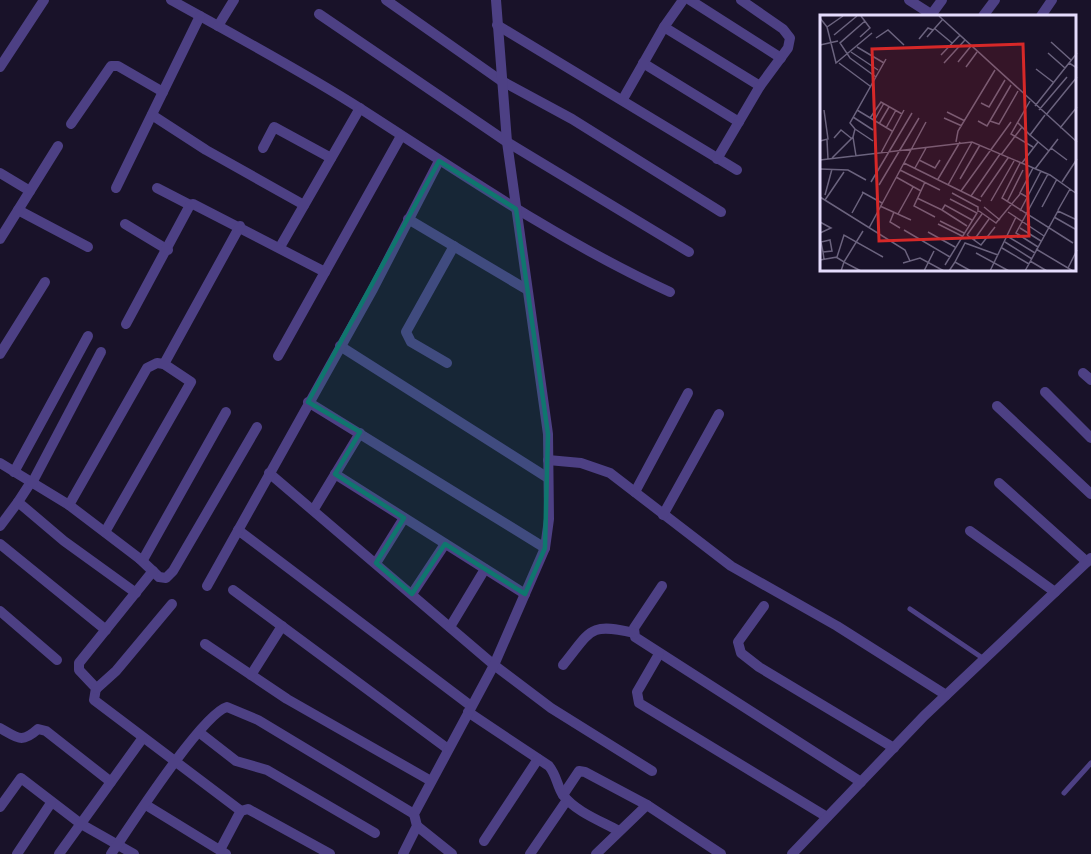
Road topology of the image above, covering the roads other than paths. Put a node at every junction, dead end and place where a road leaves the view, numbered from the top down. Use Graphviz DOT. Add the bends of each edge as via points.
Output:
graph roads {
  1 [pos="44,0"];
  2 [pos="171,0"];
  3 [pos="234,0"];
  4 [pos="386,0"];
  5 [pos="496,0"];
  6 [pos="683,0"];
  7 [pos="690,0"];
  8 [pos="741,0"];
  9 [pos="909,0"];
  10 [pos="942,0"];
  11 [pos="995,0"];
  12 [pos="1052,0"];
  13 [pos="319,14"];
  14 [pos="932,15"];
  15 [pos="934,15"];
  16 [pos="984,15"];
  17 [pos="1042,15"];
  18 [pos="200,16"];
  19 [pos="497,25"];
  20 [pos="218,27"];
  21 [pos="664,27"];
  22 [pos="781,58"];
  23 [pos="643,63"];
  24 [pos="0,67"];
  25 [pos="500,80"];
  26 [pos="760,86"];
  27 [pos="163,92"];
  28 [pos="623,99"];
  29 [pos="360,108"];
  30 [pos="152,115"];
  31 [pos="739,122"];
  32 [pos="71,124"];
  33 [pos="400,136"];
  34 [pos="507,142"];
  35 [pos="58,146"];
  36 [pos="263,147"];
  37 [pos="331,158"];
  38 [pos="717,159"];
  39 [pos="439,161"];
  40 [pos="737,170"];
  41 [pos="0,173"];
  42 [pos="117,188"];
  43 [pos="158,188"];
  44 [pos="30,191"];
  45 [pos="190,205"];
  46 [pos="304,205"];
  47 [pos="516,209"];
  48 [pos="18,210"];
  49 [pos="721,212"];
  50 [pos="408,219"];
  51 [pos="125,224"];
  52 [pos="240,226"];
  53 [pos="0,239"];
  54 [pos="454,246"];
  55 [pos="88,247"];
  56 [pos="280,247"];
  57 [pos="168,250"];
  58 [pos="689,252"];
  59 [pos="325,272"];
  60 [pos="45,282"];
  61 [pos="526,289"];
  62 [pos="670,292"];
  63 [pos="126,324"];
  64 [pos="88,336"];
  65 [pos="340,346"];
  66 [pos="101,352"];
  67 [pos="0,354"];
  68 [pos="278,356"];
  69 [pos="447,363"];
  70 [pos="164,364"];
  71 [pos="1045,392"];
  72 [pos="688,393"];
  73 [pos="308,402"];
  74 [pos="997,406"];
  75 [pos="226,412"];
  76 [pos="718,414"];
  77 [pos="258,427"];
  78 [pos="360,433"];
  79 [pos="1091,438"];
  80 [pos="548,460"];
  81 [pos="0,463"];
  82 [pos="15,472"];
  83 [pos="269,473"];
  84 [pos="335,474"];
  85 [pos="548,478"];
  86 [pos="31,482"];
  87 [pos="999,483"];
  88 [pos="635,492"];
  89 [pos="1091,494"];
  90 [pos="18,502"];
  91 [pos="69,505"];
  92 [pos="314,509"];
  93 [pos="663,515"];
  94 [pos="404,518"];
  95 [pos="0,526"];
  96 [pos="238,530"];
  97 [pos="970,531"];
  98 [pos="105,532"];
  99 [pos="0,544"];
  100 [pos="445,544"];
  101 [pos="545,548"];
  102 [pos="140,559"];
  103 [pos="1089,560"];
  104 [pos="376,563"];
  105 [pos="485,569"];
  106 [pos="153,572"];
  107 [pos="207,586"];
  108 [pos="662,586"];
  109 [pos="233,590"];
  110 [pos="1055,592"];
  111 [pos="136,593"];
  112 [pos="412,594"];
  113 [pos="525,594"];
  114 [pos="172,603"];
  115 [pos="764,606"];
  116 [pos="910,609"];
  117 [pos="0,611"];
  118 [pos="282,626"];
  119 [pos="450,627"];
  120 [pos="106,630"];
  121 [pos="634,633"];
  122 [pos="205,644"];
  123 [pos="659,654"];
  124 [pos="984,659"];
  125 [pos="57,660"];
  126 [pos="494,664"];
  127 [pos="563,665"];
  128 [pos="251,675"];
  129 [pos="96,690"];
  130 [pos="946,695"];
  131 [pos="469,709"];
  132 [pos="1,731"];
  133 [pos="200,733"];
  134 [pos="142,739"];
  135 [pos="894,748"];
  136 [pos="448,749"];
  137 [pos="538,759"];
  138 [pos="176,762"];
  139 [pos="1091,764"];
  140 [pos="652,771"];
  141 [pos="431,781"];
  142 [pos="111,782"];
  143 [pos="861,782"];
  144 [pos="1064,793"];
  145 [pos="565,797"];
  146 [pos="51,802"];
  147 [pos="146,805"];
  148 [pos="647,805"];
  149 [pos="0,807"];
  150 [pos="241,811"];
  151 [pos="414,814"];
  152 [pos="827,817"];
  153 [pos="81,824"];
  154 [pos="417,826"];
  155 [pos="619,831"];
  156 [pos="375,833"];
  157 [pos="484,841"];
  158 [pos="114,849"];
  159 [pos="223,852"];
  160 [pos="17,854"];
  161 [pos="59,854"];
  162 [pos="134,854"];
  163 [pos="330,854"];
  164 [pos="403,854"];
  165 [pos="452,854"];
  166 [pos="530,854"];
  167 [pos="596,854"];
  168 [pos="721,854"];
  169 [pos="792,854"];
  1 -- 24 [label="street"];
  2 -- 18 [label="street"];
  3 -- 20 [label="street"];
  4 -- 25 [label="street"];
  5 -- 19 [label="street"];
  6 -- 21 [label="street"];
  7 -- 22 [label="street"];
  8 -- 22 [label="street" via="788,33 788,48"];
  9 -- 14 [label="street"];
  10 -- 15 [label="street"];
  11 -- 16 [label="street"];
  12 -- 17 [label="street"];
  13 -- 34 [label="street"];
  18 -- 20 [label="street"];
  18 -- 27 [label="street"];
  19 -- 25 [label="street"];
  19 -- 28 [label="street"];
  20 -- 29 [label="street"];
  21 -- 23 [label="street"];
  21 -- 26 [label="street"];
  22 -- 26 [label="street"];
  23 -- 28 [label="street"];
  23 -- 31 [label="street"];
  25 -- 34 [label="street"];
  25 -- 49 [label="street" via="572,119"];
  26 -- 31 [label="street"];
  27 -- 30 [label="street"];
  27 -- 32 [label="street" via="118,66 111,66"];
  28 -- 38 [label="street"];
  29 -- 33 [label="street"];
  29 -- 37 [label="street"];
  30 -- 42 [label="street"];
  30 -- 46 [label="street"];
  31 -- 38 [label="street"];
  33 -- 39 [label="street"];
  33 -- 59 [label="street"];
  34 -- 47 [label="street"];
  34 -- 58 [label="street"];
  35 -- 44 [label="street"];
  36 -- 37 [label="street" via="274,127"];
  37 -- 46 [label="street"];
  38 -- 40 [label="street"];
  39 -- 47 [label="street"];
  39 -- 50 [label="street"];
  41 -- 44 [label="street"];
  43 -- 45 [label="street"];
  44 -- 48 [label="street"];
  45 -- 52 [label="street" via="201,206"];
  45 -- 57 [label="street"];
  46 -- 56 [label="street"];
  47 -- 61 [label="street"];
  47 -- 62 [label="street" via="624,271"];
  48 -- 53 [label="street"];
  48 -- 55 [label="street"];
  50 -- 54 [label="street"];
  50 -- 65 [label="street"];
  51 -- 57 [label="street"];
  52 -- 56 [label="street"];
  52 -- 70 [label="street"];
  54 -- 61 [label="street"];
  54 -- 69 [label="street" via="406,332 411,342"];
  56 -- 59 [label="street"];
  57 -- 63 [label="street"];
  59 -- 68 [label="street"];
  60 -- 67 [label="street"];
  61 -- 80 [label="street" via="548,434"];
  64 -- 82 [label="street"];
  65 -- 73 [label="street"];
  65 -- 85 [label="street"];
  66 -- 86 [label="street"];
  70 -- 91 [label="street" via="147,368"];
  70 -- 98 [label="street" via="191,382"];
  71 -- 79 [label="street"];
  72 -- 88 [label="street"];
  73 -- 78 [label="street"];
  73 -- 83 [label="street"];
  74 -- 89 [label="street"];
  75 -- 102 [label="street"];
  76 -- 93 [label="street"];
  77 -- 106 [label="street" via="173,572 166,578"];
  78 -- 84 [label="street"];
  78 -- 101 [label="street"];
  80 -- 85 [label="street"];
  80 -- 88 [label="street" via="597,467"];
  81 -- 82 [label="street"];
  82 -- 86 [label="street"];
  83 -- 92 [label="street"];
  83 -- 96 [label="street"];
  84 -- 92 [label="street"];
  84 -- 94 [label="street"];
  85 -- 101 [label="street"];
  86 -- 90 [label="street"];
  86 -- 91 [label="street"];
  87 -- 103 [label="street"];
  88 -- 93 [label="street"];
  90 -- 95 [label="street"];
  90 -- 111 [label="street"];
  91 -- 98 [label="street"];
  92 -- 104 [label="street"];
  93 -- 130 [label="street" via="731,566 837,626"];
  94 -- 100 [label="street"];
  94 -- 104 [label="street"];
  96 -- 107 [label="street"];
  96 -- 131 [label="street"];
  97 -- 110 [label="street"];
  98 -- 102 [label="street"];
  99 -- 120 [label="street"];
  100 -- 105 [label="street"];
  100 -- 112 [label="street"];
  101 -- 113 [label="street"];
  102 -- 106 [label="street"];
  103 -- 110 [label="street"];
  104 -- 112 [label="street"];
  105 -- 113 [label="street"];
  105 -- 119 [label="street"];
  106 -- 111 [label="street"];
  108 -- 121 [label="street"];
  109 -- 118 [label="street"];
  110 -- 124 [label="street"];
  111 -- 120 [label="street"];
  112 -- 119 [label="street"];
  113 -- 126 [label="street"];
  114 -- 129 [label="street"];
  115 -- 135 [label="street" via="738,642 741,653"];
  116 -- 124 [label="lane"];
  117 -- 125 [label="street"];
  118 -- 128 [label="street"];
  118 -- 136 [label="street"];
  119 -- 126 [label="street"];
  120 -- 129 [label="street" via="78,665"];
  121 -- 123 [label="street"];
  121 -- 127 [label="street" via="598,627"];
  122 -- 128 [label="street"];
  123 -- 143 [label="street"];
  123 -- 152 [label="street" via="637,692 639,703"];
  124 -- 130 [label="street"];
  126 -- 131 [label="street"];
  126 -- 140 [label="street" via="551,708"];
  128 -- 141 [label="street"];
  129 -- 134 [label="street" via="94,700"];
  130 -- 135 [label="street"];
  131 -- 136 [label="street"];
  131 -- 137 [label="street"];
  132 -- 142 [label="street" via="25,739 38,729 46,731"];
  133 -- 138 [label="street"];
  133 -- 151 [label="street" via="221,709 234,710 258,720"];
  133 -- 156 [label="street" via="236,761 267,770"];
  134 -- 138 [label="street"];
  134 -- 142 [label="street"];
  135 -- 143 [label="street"];
  136 -- 141 [label="street"];
  137 -- 145 [label="street" via="558,777"];
  137 -- 157 [label="street"];
  138 -- 147 [label="street"];
  138 -- 150 [label="street"];
  139 -- 144 [label="lane"];
  141 -- 151 [label="street"];
  142 -- 153 [label="street"];
  143 -- 152 [label="street"];
  145 -- 148 [label="street" via="579,771"];
  145 -- 155 [label="street"];
  145 -- 166 [label="street"];
  146 -- 149 [label="street" via="21,778"];
  146 -- 153 [label="street"];
  146 -- 160 [label="street"];
  147 -- 158 [label="street"];
  147 -- 159 [label="street"];
  148 -- 155 [label="street"];
  148 -- 168 [label="street"];
  150 -- 159 [label="street"];
  150 -- 163 [label="street" via="257,812"];
  151 -- 154 [label="street"];
  152 -- 169 [label="street"];
  153 -- 158 [label="street"];
  153 -- 161 [label="street"];
  154 -- 164 [label="street"];
  154 -- 165 [label="street"];
  155 -- 167 [label="street"];
  158 -- 162 [label="street"];
}
